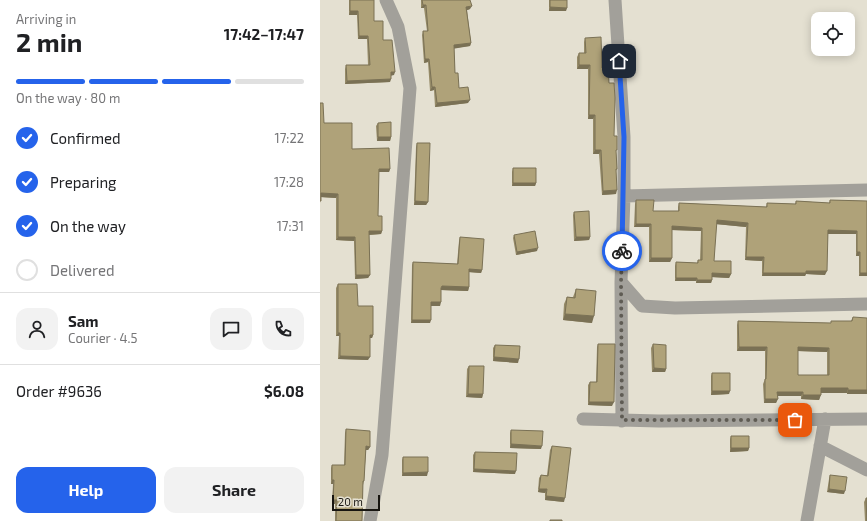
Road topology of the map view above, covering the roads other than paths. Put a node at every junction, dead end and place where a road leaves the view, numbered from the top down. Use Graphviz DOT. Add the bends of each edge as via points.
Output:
graph roads {
  1 [pos="386,0"];
  2 [pos="616,0"];
  3 [pos="867,190"];
  4 [pos="624,196"];
  5 [pos="621,282"];
  6 [pos="867,304"];
  7 [pos="867,419"];
  8 [pos="583,420"];
  9 [pos="622,420"];
  10 [pos="825,420"];
  11 [pos="820,446"];
  12 [pos="867,470"];
  13 [pos="370,521"];
  14 [pos="807,521"];
  1 -- 13 [label="street" via="398,27 410,88 382,455"];
  2 -- 4 [label="street" via="624,137"];
  3 -- 4 [label="street"];
  4 -- 5 [label="street"];
  5 -- 6 [label="street" via="642,306 675,308"];
  5 -- 9 [label="street"];
  7 -- 10 [label="street"];
  8 -- 9 [label="street"];
  9 -- 10 [label="street"];
  10 -- 11 [label="street"];
  11 -- 12 [label="street"];
  11 -- 14 [label="street"];
}
